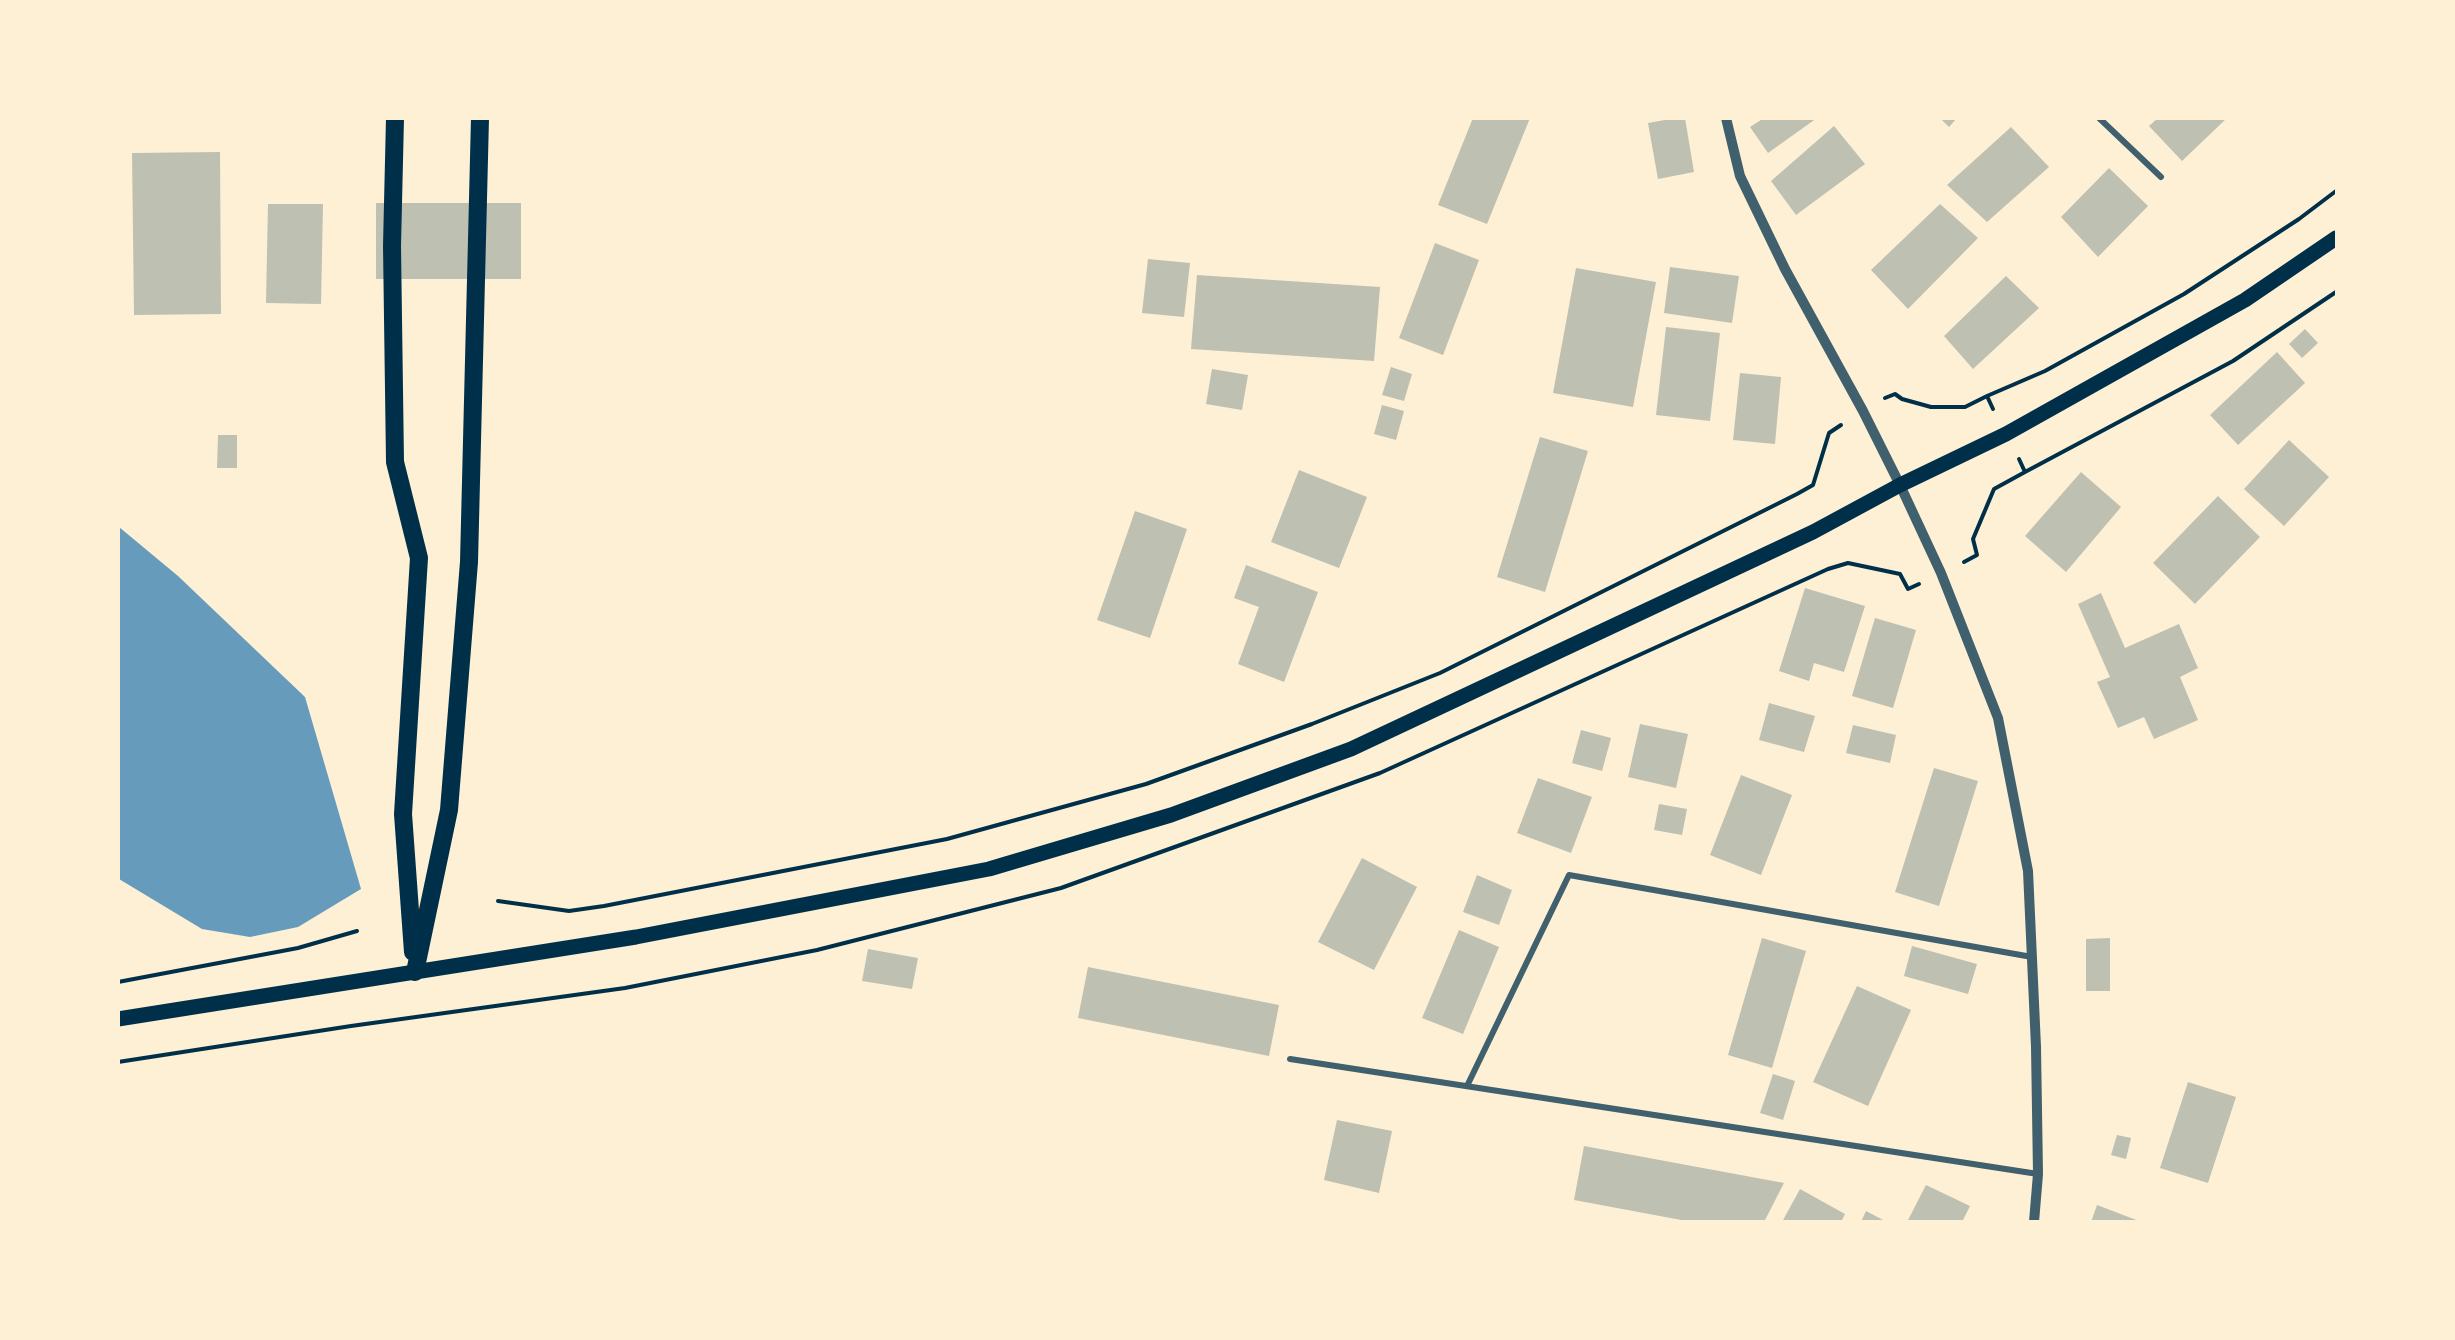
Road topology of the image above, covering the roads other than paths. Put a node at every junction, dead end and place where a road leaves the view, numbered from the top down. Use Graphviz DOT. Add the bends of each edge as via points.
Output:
graph roads {
  1 [pos="395,118"];
  2 [pos="480,118"];
  3 [pos="1726,118"];
  4 [pos="2099,118"];
  5 [pos="2161,177"];
  6 [pos="2337,238"];
  7 [pos="1900,485"];
  8 [pos="2032,957"];
  9 [pos="415,972"];
  10 [pos="118,1019"];
  11 [pos="1290,1059"];
  12 [pos="1467,1086"];
  13 [pos="2038,1174"];
  14 [pos="2034,1221"];
  1 -- 9 [label="highway" via="395,462 419,558 403,814"];
  2 -- 9 [label="highway" via="469,562 449,810"];
  3 -- 7 [label="street" via="1740,176"];
  4 -- 5 [label="street"];
  6 -- 7 [label="main road" via="2245,300 2006,434"];
  7 -- 8 [label="street" via="1941,573 1998,718 2028,871"];
  7 -- 9 [label="main road" via="1813,532 1351,749 1172,815 989,869 636,937"];
  8 -- 12 [label="street" via="1569,875"];
  8 -- 13 [label="street"];
  9 -- 10 [label="main road"];
  11 -- 12 [label="street"];
  12 -- 13 [label="street"];
  13 -- 14 [label="street"];
}
